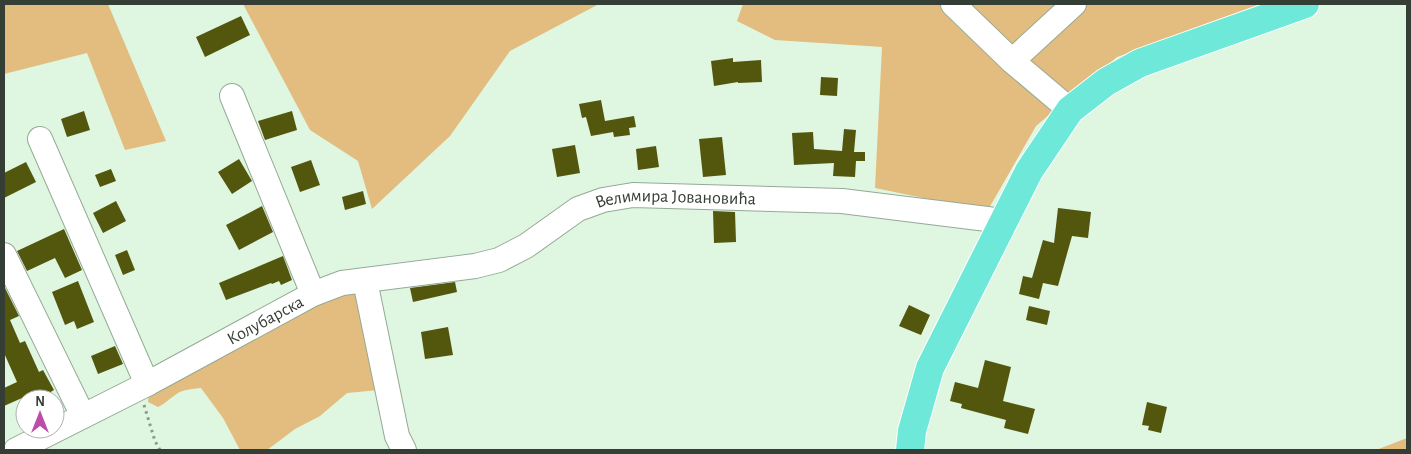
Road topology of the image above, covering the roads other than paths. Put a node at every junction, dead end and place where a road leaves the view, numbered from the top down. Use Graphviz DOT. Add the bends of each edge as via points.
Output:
graph roads {
  1 [pos="953,4"];
  2 [pos="1074,4"];
  3 [pos="1305,4"];
  4 [pos="1012,61"];
  5 [pos="232,96"];
  6 [pos="1070,110"];
  7 [pos="40,139"];
  8 [pos="1003,221"];
  9 [pos="4,255"];
  10 [pos="365,281"];
  11 [pos="313,294"];
  12 [pos="144,386"];
  13 [pos="83,416"];
  14 [pos="16,450"];
  15 [pos="404,450"];
  16 [pos="910,450"];
  1 -- 4 [label="street"];
  2 -- 4 [label="street"];
  3 -- 6 [label="main road" via="1140,63 1106,82"];
  4 -- 6 [label="street"];
  5 -- 11 [label="street"];
  6 -- 8 [label="main road" via="1029,170"];
  7 -- 12 [label="street"];
  8 -- 10 [label="street, Велимира Јовановића" via="842,201 633,195 603,200 578,210 500,260"];
  8 -- 16 [label="main road" via="930,368 912,431"];
  9 -- 13 [label="street"];
  10 -- 11 [label="street, Колубарска" via="342,283"];
  10 -- 15 [label="street" via="395,427"];
  11 -- 12 [label="street, Колубарска"];
  12 -- 13 [label="street, Колубарска"];
  13 -- 14 [label="street, Колубарска"];
}
